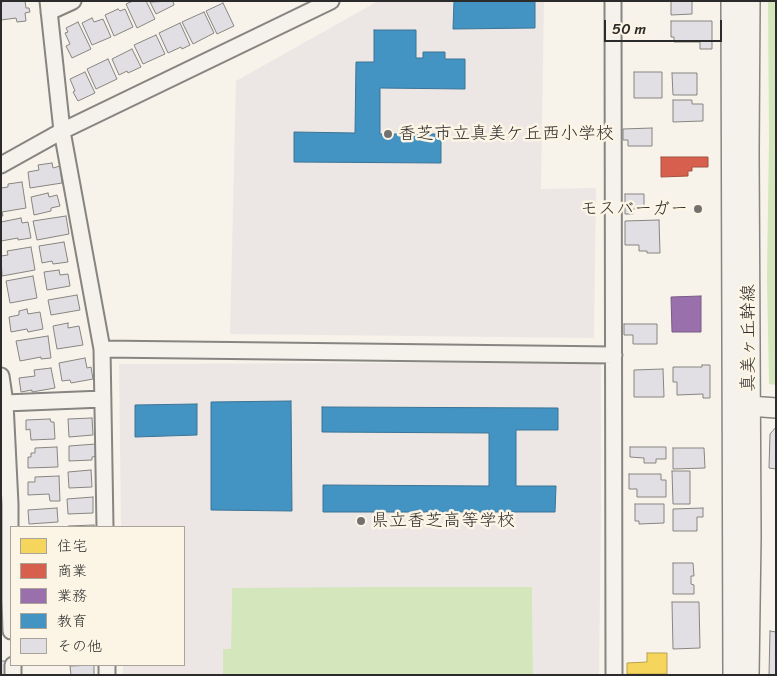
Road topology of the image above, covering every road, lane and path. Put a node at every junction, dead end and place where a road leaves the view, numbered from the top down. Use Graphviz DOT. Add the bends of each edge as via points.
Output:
graph roads {
  1 [pos="73,1"];
  2 [pos="331,1"];
  3 [pos="612,1"];
  4 [pos="731,1"];
  5 [pos="750,1"];
  6 [pos="49,7"];
  7 [pos="62,131"];
  8 [pos="1,165"];
  9 [pos="102,349"];
  10 [pos="614,355"];
  11 [pos="1,376"];
  12 [pos="103,399"];
  13 [pos="5,403"];
  14 [pos="741,405"];
  15 [pos="776,408"];
  16 [pos="6,504"];
  17 [pos="105,526"];
  18 [pos="6,600"];
  19 [pos="10,625"];
  20 [pos="614,675"];
  21 [pos="733,675"];
  22 [pos="749,675"];
  1 -- 6 [label="street"];
  2 -- 7 [label="street"];
  3 -- 10 [label="street"];
  4 -- 14 [label="street, 真美ヶ丘幹線"];
  5 -- 14 [label="street, 真美ヶ丘幹線"];
  6 -- 7 [label="street"];
  7 -- 8 [label="street"];
  7 -- 9 [label="street"];
  9 -- 10 [label="street"];
  9 -- 12 [label="street"];
  10 -- 20 [label="street"];
  11 -- 13 [label="street"];
  12 -- 13 [label="street"];
  12 -- 17 [label="street"];
  13 -- 16 [label="street"];
  14 -- 15 [label="street"];
  14 -- 21 [label="street, 真美ヶ丘幹線"];
  14 -- 22 [label="street, 真美ヶ丘幹線" via="751,537"];
  16 -- 18 [label="street"];
  18 -- 19 [label="street"];
}
